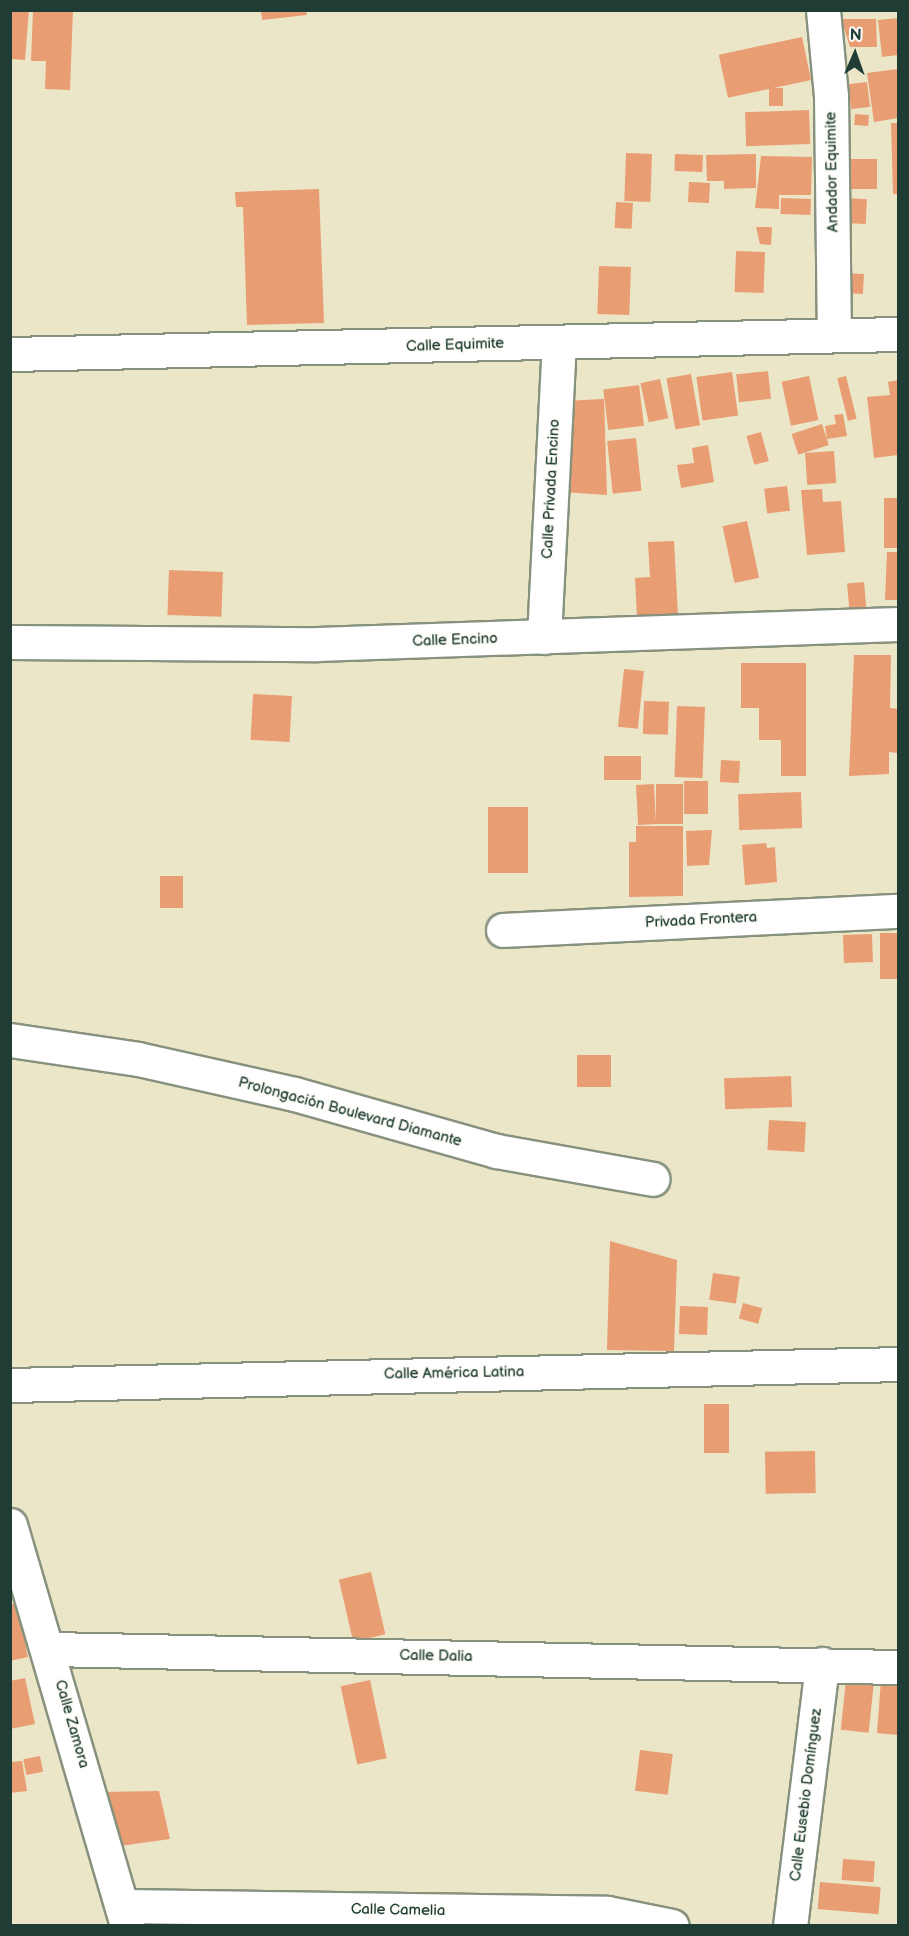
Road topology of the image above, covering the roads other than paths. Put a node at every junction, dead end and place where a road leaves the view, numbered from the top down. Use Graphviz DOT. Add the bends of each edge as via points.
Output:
graph roads {
  1 [pos="823,10"];
  2 [pos="834,333"];
  3 [pos="898,334"];
  4 [pos="559,342"];
  5 [pos="10,354"];
  6 [pos="898,624"];
  7 [pos="544,637"];
  8 [pos="10,642"];
  9 [pos="898,911"];
  10 [pos="503,930"];
  11 [pos="10,1040"];
  12 [pos="653,1179"];
  13 [pos="898,1364"];
  14 [pos="10,1384"];
  15 [pos="10,1525"];
  16 [pos="50,1649"];
  17 [pos="822,1664"];
  18 [pos="898,1667"];
  19 [pos="125,1916"];
  20 [pos="672,1926"];
  21 [pos="789,1926"];
  1 -- 2 [label="street, Andador Equimite" via="831,96"];
  2 -- 3 [label="street, Calle Equimite"];
  2 -- 4 [label="street, Calle Equimite"];
  4 -- 5 [label="street, Calle Equimite"];
  4 -- 7 [label="street, Calle Privada Encino"];
  6 -- 7 [label="street, Calle Encino"];
  7 -- 8 [label="street, Calle Encino" via="317,644"];
  9 -- 10 [label="street, Privada Frontera"];
  11 -- 12 [label="street, Prolongación Boulevard Diamante" via="138,1059 295,1094 496,1151"];
  13 -- 14 [label="street, Calle América Latina"];
  15 -- 16 [label="street, Calle Zamora"];
  16 -- 17 [label="street, Calle Dalia"];
  16 -- 19 [label="street, Calle Zamora"];
  17 -- 18 [label="street, Calle Dalia"];
  17 -- 21 [label="street, Calle Eusebio Domínguez"];
  19 -- 20 [label="street, Calle Camelia" via="607,1913"];
}
